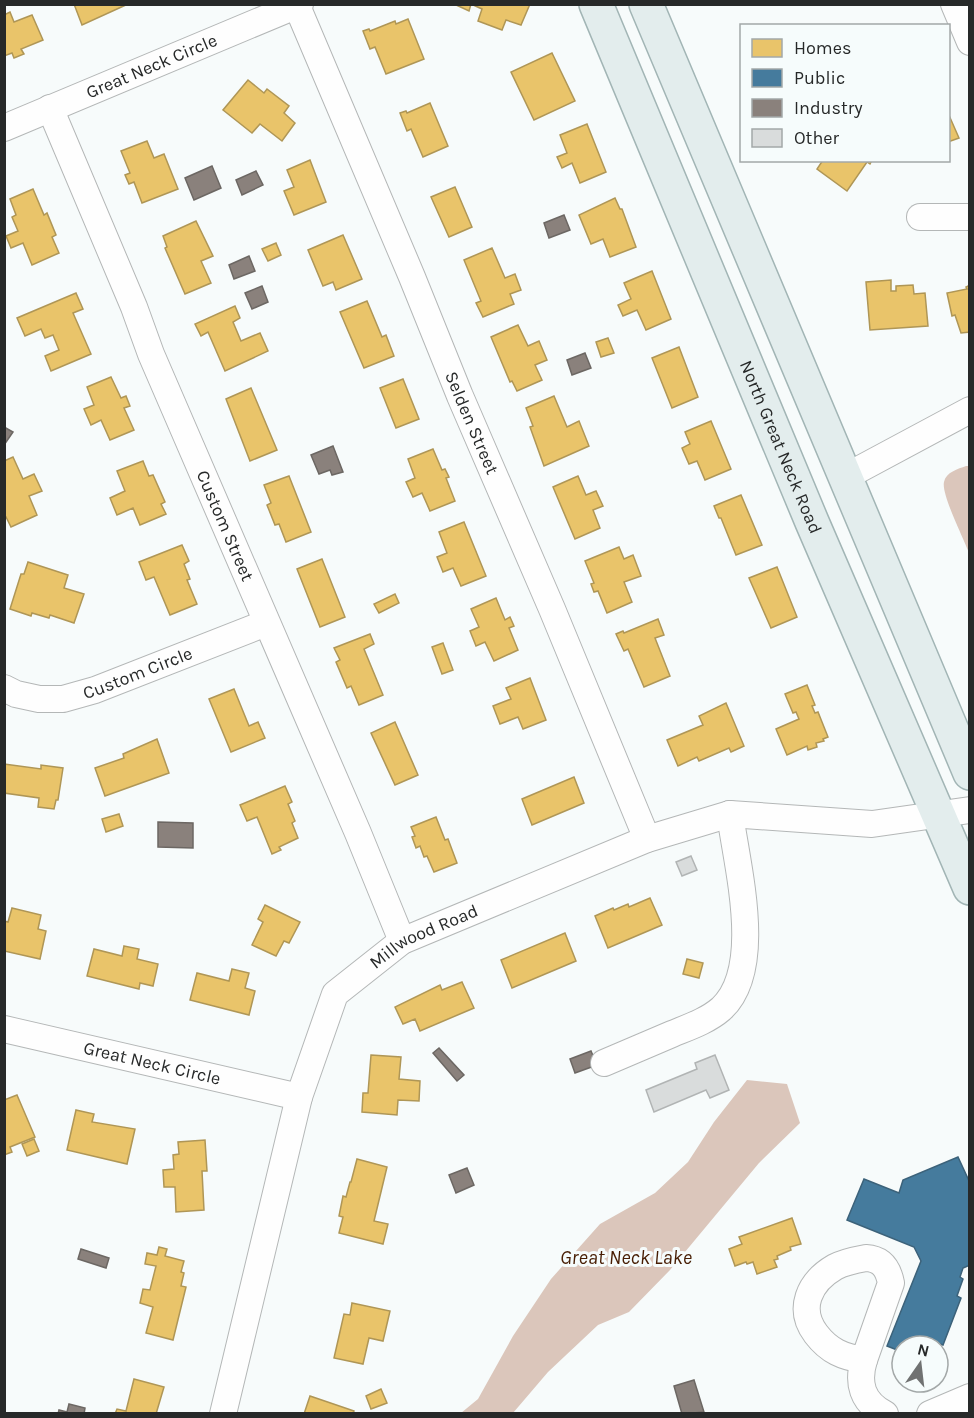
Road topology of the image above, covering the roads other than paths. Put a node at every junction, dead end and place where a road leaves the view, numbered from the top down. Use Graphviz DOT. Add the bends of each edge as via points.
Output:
graph roads {
  1 [pos="596,4"];
  2 [pos="646,4"];
  3 [pos="954,4"];
  4 [pos="299,5"];
  5 [pos="969,42"];
  6 [pos="50,108"];
  7 [pos="4,128"];
  8 [pos="920,217"];
  9 [pos="969,217"];
  10 [pos="969,410"];
  11 [pos="845,477"];
  12 [pos="266,623"];
  13 [pos="4,688"];
  14 [pos="969,773"];
  15 [pos="954,812"];
  16 [pos="730,814"];
  17 [pos="647,839"];
  18 [pos="969,888"];
  19 [pos="402,941"];
  20 [pos="4,1029"];
  21 [pos="604,1062"];
  22 [pos="299,1097"];
  23 [pos="864,1360"];
  24 [pos="969,1397"];
  25 [pos="939,1412"];
  26 [pos="223,1413"];
  27 [pos="885,1413"];
  1 -- 15 [label="main road, North Great Neck Road" via="812,522"];
  2 -- 11 [label="main road"];
  3 -- 5 [label="street"];
  4 -- 6 [label="street, Great Neck Circle"];
  4 -- 17 [label="street, Selden Street"];
  6 -- 7 [label="street, Great Neck Circle"];
  6 -- 12 [label="street, Custom Street"];
  8 -- 9 [label="street"];
  10 -- 11 [label="street"];
  11 -- 14 [label="main road"];
  12 -- 13 [label="street, Custom Circle" via="96,690 63,699 39,699"];
  12 -- 19 [label="street, Custom Street"];
  15 -- 16 [label="street, Millwood Road" via="872,824"];
  15 -- 18 [label="main road, North Great Neck Road"];
  16 -- 17 [label="street, Millwood Road"];
  16 -- 21 [label="street" via="746,927 740,981 720,1010 701,1022"];
  17 -- 19 [label="street, Millwood Road"];
  19 -- 22 [label="street, Millwood Road" via="334,994"];
  20 -- 22 [label="street, Great Neck Circle"];
  22 -- 26 [label="street, Millwood Road"];
  23 -- 27 [label="street" via="860,1384 870,1402"];
  24 -- 25 [label="street"];
}
